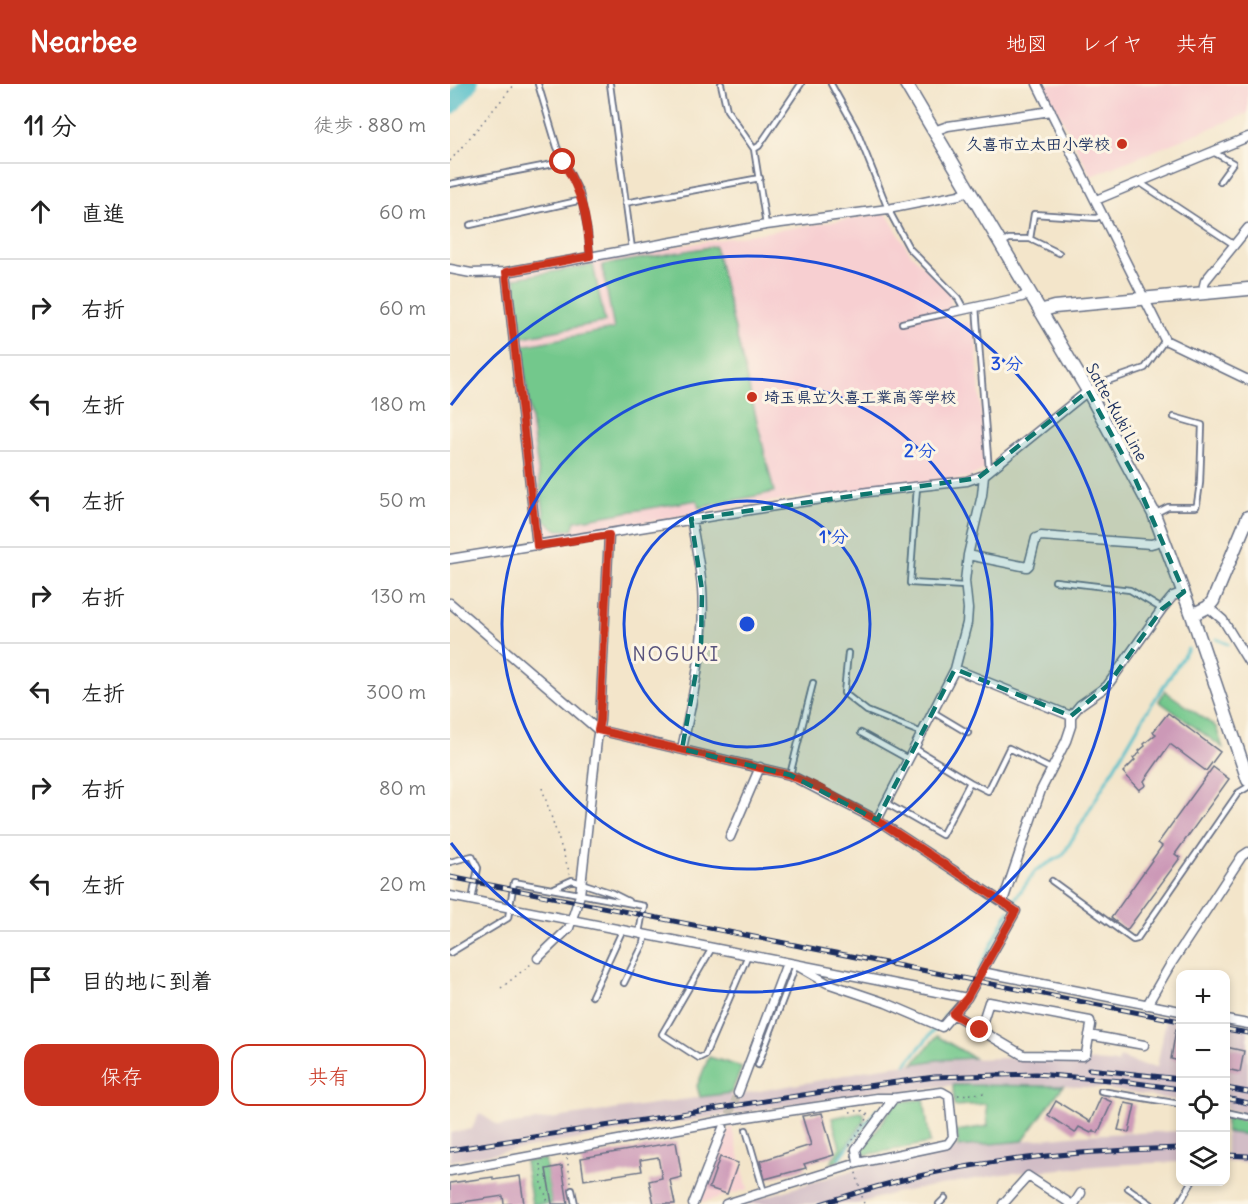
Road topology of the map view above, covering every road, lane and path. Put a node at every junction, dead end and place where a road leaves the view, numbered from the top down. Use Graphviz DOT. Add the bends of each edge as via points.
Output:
graph roads {
  1 [pos="515,84"];
  2 [pos="538,84"];
  3 [pos="610,84"];
  4 [pos="721,84"];
  5 [pos="801,84"];
  6 [pos="831,84"];
  7 [pos="906,84"];
  8 [pos="1037,84"];
  9 [pos="1051,111"];
  10 [pos="934,131"];
  11 [pos="1248,137"];
  12 [pos="754,149"];
  13 [pos="1213,152"];
  14 [pos="450,161"];
  15 [pos="563,162"];
  16 [pos="760,178"];
  17 [pos="1220,181"];
  18 [pos="1138,182"];
  19 [pos="450,184"];
  20 [pos="969,190"];
  21 [pos="582,200"];
  22 [pos="1096,200"];
  23 [pos="625,203"];
  24 [pos="888,208"];
  25 [pos="1103,215"];
  26 [pos="470,225"];
  27 [pos="766,225"];
  28 [pos="1248,228"];
  29 [pos="1030,239"];
  30 [pos="1001,244"];
  31 [pos="1233,244"];
  32 [pos="632,249"];
  33 [pos="1059,254"];
  34 [pos="590,256"];
  35 [pos="450,269"];
  36 [pos="506,272"];
  37 [pos="1248,289"];
  38 [pos="1030,292"];
  39 [pos="1202,293"];
  40 [pos="1144,298"];
  41 [pos="976,307"];
  42 [pos="964,309"];
  43 [pos="1040,311"];
  44 [pos="953,312"];
  45 [pos="902,323"];
  46 [pos="1165,340"];
  47 [pos="1248,380"];
  48 [pos="1088,391"];
  49 [pos="1174,417"];
  50 [pos="986,472"];
  51 [pos="917,487"];
  52 [pos="1154,514"];
  53 [pos="1248,517"];
  54 [pos="691,519"];
  55 [pos="609,535"];
  56 [pos="1165,540"];
  57 [pos="537,546"];
  58 [pos="968,555"];
  59 [pos="450,559"];
  60 [pos="1055,581"];
  61 [pos="965,586"];
  62 [pos="1184,592"];
  63 [pos="450,603"];
  64 [pos="1208,607"];
  65 [pos="1162,609"];
  66 [pos="1192,615"];
  67 [pos="848,653"];
  68 [pos="1246,656"];
  69 [pos="955,669"];
  70 [pos="813,683"];
  71 [pos="933,712"];
  72 [pos="1071,716"];
  73 [pos="598,730"];
  74 [pos="922,733"];
  75 [pos="968,733"];
  76 [pos="861,734"];
  77 [pos="914,748"];
  78 [pos="682,749"];
  79 [pos="908,759"];
  80 [pos="760,767"];
  81 [pos="1051,769"];
  82 [pos="790,775"];
  83 [pos="1248,780"];
  84 [pos="970,782"];
  85 [pos="1248,787"];
  86 [pos="542,788"];
  87 [pos="886,803"];
  88 [pos="877,820"];
  89 [pos="730,837"];
  90 [pos="1248,852"];
  91 [pos="450,862"];
  92 [pos="572,880"];
  93 [pos="1052,881"];
  94 [pos="582,883"];
  95 [pos="551,890"];
  96 [pos="580,895"];
  97 [pos="450,896"];
  98 [pos="472,900"];
  99 [pos="1003,901"];
  100 [pos="633,904"];
  101 [pos="510,908"];
  102 [pos="573,920"];
  103 [pos="623,929"];
  104 [pos="643,933"];
  105 [pos="712,948"];
  106 [pos="450,953"];
  107 [pos="748,955"];
  108 [pos="538,958"];
  109 [pos="792,964"];
  110 [pos="982,972"];
  111 [pos="624,982"];
  112 [pos="501,988"];
  113 [pos="592,996"];
  114 [pos="967,998"];
  115 [pos="1147,1005"];
  116 [pos="1176,1010"];
  117 [pos="953,1014"];
  118 [pos="1230,1021"];
  119 [pos="1248,1024"];
  120 [pos="980,1030"];
  121 [pos="1089,1035"];
  122 [pos="1143,1045"];
  123 [pos="758,1065"];
  124 [pos="1101,1091"];
  125 [pos="738,1093"];
  126 [pos="986,1093"];
  127 [pos="949,1096"];
  128 [pos="894,1098"];
  129 [pos="1176,1103"];
  130 [pos="850,1112"];
  131 [pos="1230,1113"];
  132 [pos="1248,1117"];
  133 [pos="723,1128"];
  134 [pos="746,1130"];
  135 [pos="566,1150"];
  136 [pos="539,1155"];
  137 [pos="858,1163"];
  138 [pos="450,1171"];
  139 [pos="1190,1186"];
  140 [pos="1128,1188"];
  141 [pos="572,1190"];
  142 [pos="764,1192"];
  143 [pos="1080,1192"];
  144 [pos="945,1198"];
  145 [pos="548,1204"];
  146 [pos="574,1204"];
  147 [pos="693,1204"];
  148 [pos="726,1204"];
  149 [pos="864,1204"];
  150 [pos="939,1204"];
  151 [pos="1003,1204"];
  152 [pos="1073,1204"];
  153 [pos="1151,1204"];
  154 [pos="1179,1204"];
  1 -- 14 [label="path"];
  2 -- 15 [label="lane"];
  3 -- 23 [label="lane"];
  4 -- 12 [label="lane" via="727,110"];
  5 -- 12 [label="lane"];
  6 -- 24 [label="lane" via="856,129"];
  7 -- 10 [label="main road, Satte-Kuki Line"];
  8 -- 9 [label="street"];
  9 -- 10 [label="street"];
  9 -- 22 [label="street"];
  10 -- 20 [label="main road, Satte-Kuki Line"];
  11 -- 13 [label="street"];
  12 -- 16 [label="lane"];
  13 -- 17 [label="lane" via="1233,163"];
  13 -- 18 [label="street"];
  15 -- 19 [label="lane"];
  15 -- 21 [label="lane"];
  16 -- 23 [label="lane"];
  16 -- 27 [label="lane"];
  18 -- 22 [label="street"];
  18 -- 31 [label="lane"];
  20 -- 24 [label="street"];
  20 -- 30 [label="main road, Satte-Kuki Line"];
  21 -- 26 [label="lane"];
  21 -- 34 [label="lane"];
  22 -- 25 [label="street"];
  23 -- 32 [label="lane"];
  24 -- 27 [label="street"];
  24 -- 42 [label="lane" via="909,248"];
  25 -- 29 [label="lane" via="1096,218 1034,214"];
  25 -- 40 [label="street"];
  27 -- 32 [label="street"];
  28 -- 31 [label="street"];
  29 -- 30 [label="lane" via="1009,239"];
  29 -- 33 [label="lane"];
  30 -- 38 [label="main road, Satte-Kuki Line"];
  31 -- 39 [label="street" via="1205,281"];
  32 -- 34 [label="street"];
  34 -- 36 [label="street"];
  35 -- 36 [label="street"];
  36 -- 57 [label="street"];
  37 -- 39 [label="main road"];
  38 -- 41 [label="street"];
  38 -- 43 [label="main road, Satte-Kuki Line"];
  39 -- 40 [label="main road"];
  40 -- 43 [label="main road"];
  40 -- 46 [label="street"];
  41 -- 42 [label="street"];
  41 -- 50 [label="lane"];
  42 -- 44 [label="street"];
  43 -- 48 [label="main road, Satte-Kuki Line"];
  44 -- 45 [label="lane"];
  46 -- 47 [label="street"];
  46 -- 48 [label="lane" via="1145,368"];
  48 -- 50 [label="street"];
  48 -- 52 [label="main road, Satte-Kuki Line"];
  49 -- 52 [label="lane" via="1202,424 1197,504 1164,508"];
  50 -- 51 [label="street" via="967,481"];
  50 -- 58 [label="street"];
  51 -- 54 [label="street"];
  51 -- 61 [label="lane" via="910,583"];
  52 -- 56 [label="main road, Satte-Kuki Line"];
  53 -- 64 [label="main road"];
  54 -- 55 [label="street"];
  54 -- 78 [label="street" via="702,590 701,645"];
  55 -- 57 [label="street"];
  55 -- 73 [label="street"];
  56 -- 58 [label="street" via="1151,544 1041,536 1034,541 1027,567"];
  56 -- 62 [label="main road, Satte-Kuki Line"];
  57 -- 59 [label="street"];
  58 -- 61 [label="street"];
  60 -- 65 [label="lane" via="1130,590"];
  61 -- 69 [label="street" via="967,623"];
  62 -- 65 [label="street"];
  62 -- 66 [label="main road, Satte-Kuki Line"];
  63 -- 73 [label="street"];
  64 -- 66 [label="main road"];
  64 -- 68 [label="street" via="1223,620"];
  65 -- 72 [label="street" via="1107,686"];
  66 -- 83 [label="main road, Satte-Kuki Line"];
  67 -- 74 [label="lane" via="844,693 867,711"];
  69 -- 71 [label="street"];
  69 -- 72 [label="street"];
  70 -- 82 [label="lane"];
  71 -- 74 [label="street"];
  71 -- 75 [label="lane"];
  72 -- 81 [label="street" via="1066,741"];
  73 -- 78 [label="street"];
  73 -- 94 [label="street"];
  74 -- 77 [label="street"];
  76 -- 79 [label="lane"];
  77 -- 79 [label="street"];
  77 -- 84 [label="lane"];
  78 -- 80 [label="street"];
  79 -- 87 [label="street"];
  80 -- 82 [label="street"];
  80 -- 89 [label="street"];
  81 -- 84 [label="lane" via="1009,748 988,791"];
  81 -- 99 [label="street"];
  82 -- 88 [label="street"];
  84 -- 87 [label="lane" via="942,835"];
  85 -- 93 [label="lane" via="1238,793 1137,939 1133,940"];
  86 -- 92 [label="path"];
  87 -- 88 [label="street"];
  88 -- 99 [label="street"];
  90 -- 115 [label="street" via="1175,957"];
  91 -- 98 [label="lane" via="472,856 478,868"];
  92 -- 94 [label="lane"];
  92 -- 95 [label="lane"];
  94 -- 96 [label="street"];
  94 -- 100 [label="lane"];
  95 -- 96 [label="lane"];
  95 -- 101 [label="lane" via="514,882"];
  96 -- 100 [label="lane"];
  96 -- 102 [label="street"];
  97 -- 98 [label="street"];
  98 -- 101 [label="street"];
  99 -- 110 [label="street" via="1016,911"];
  100 -- 104 [label="lane" via="644,906"];
  101 -- 102 [label="street"];
  101 -- 106 [label="lane" via="508,918"];
  102 -- 103 [label="street"];
  102 -- 108 [label="street"];
  103 -- 104 [label="street"];
  103 -- 113 [label="lane"];
  104 -- 105 [label="street"];
  104 -- 111 [label="lane" via="644,943"];
  105 -- 107 [label="street"];
  105 -- 107 [label="lane" via="662,1034 699,1058 705,1054"];
  107 -- 109 [label="street"];
  108 -- 112 [label="path"];
  109 -- 114 [label="street"];
  109 -- 117 [label="street" via="827,984 942,1027"];
  109 -- 123 [label="lane"];
  109 -- 125 [label="street"];
  110 -- 114 [label="street"];
  110 -- 115 [label="street"];
  114 -- 117 [label="street"];
  115 -- 116 [label="street"];
  117 -- 120 [label="street"];
  118 -- 119 [label="street"];
  120 -- 121 [label="street" via="1024,1054 1083,1056"];
  120 -- 121 [label="street" via="989,1002 1090,1021"];
  121 -- 122 [label="street"];
  124 -- 129 [label="lane"];
  126 -- 127 [label="path"];
  127 -- 128 [label="street" via="942,1092"];
  127 -- 137 [label="street" via="952,1137 948,1144"];
  128 -- 135 [label="street" via="727,1120"];
  128 -- 137 [label="street" via="856,1149"];
  130 -- 149 [label="path, bridge" via="861,1110 868,1115 849,1146"];
  131 -- 132 [label="lane"];
  133 -- 147 [label="street"];
  134 -- 142 [label="lane"];
  135 -- 136 [label="street"];
  135 -- 141 [label="path"];
  136 -- 138 [label="street"];
  136 -- 145 [label="path"];
  137 -- 142 [label="street"];
  139 -- 154 [label="lane"];
  140 -- 153 [label="lane"];
  141 -- 146 [label="lane"];
  142 -- 148 [label="street"];
  143 -- 152 [label="street"];
  144 -- 150 [label="lane"];
  151 -- 152 [label="street" via="1028,1176"];
}
